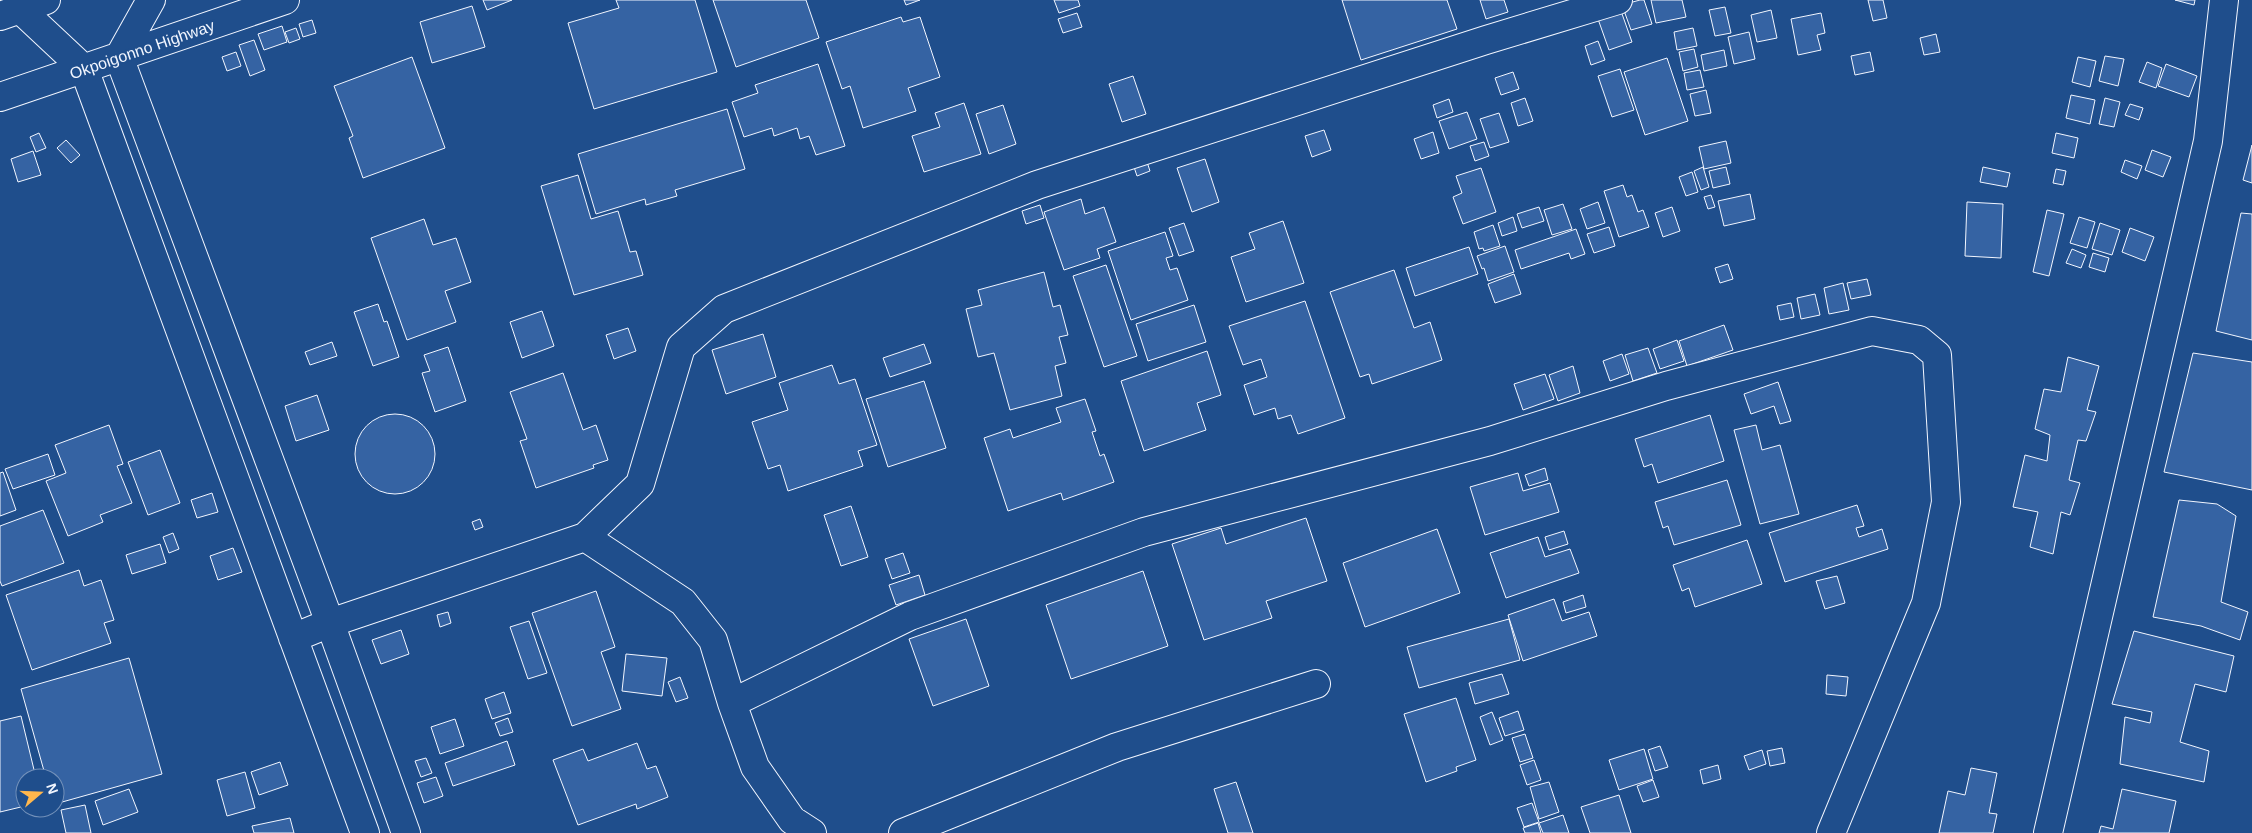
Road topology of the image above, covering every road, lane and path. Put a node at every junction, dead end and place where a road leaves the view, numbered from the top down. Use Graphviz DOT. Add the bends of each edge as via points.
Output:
graph roads {
  1 [pos="46,0"];
  2 [pos="151,0"];
  3 [pos="284,0"];
  4 [pos="1618,0"];
  5 [pos="2224,0"];
  6 [pos="10,13"];
  7 [pos="119,57"];
  8 [pos="84,69"];
  9 [pos="0,97"];
  10 [pos="585,537"];
  11 [pos="330,624"];
  12 [pos="293,638"];
  13 [pos="1316,684"];
  14 [pos="732,703"];
  15 [pos="365,833"];
  16 [pos="406,833"];
  17 [pos="812,833"];
  18 [pos="903,833"];
  19 [pos="1831,833"];
  20 [pos="2048,833"];
  1 -- 6 [label="street"];
  2 -- 7 [label="street"];
  3 -- 7 [label="street, Okpoigonno Highway"];
  4 -- 10 [label="street" via="1038,185 724,310 681,347 640,484"];
  5 -- 20 [label="street" via="2206,151"];
  6 -- 8 [label="street"];
  7 -- 8 [label="street, Okpoigonno Highway"];
  7 -- 11 [label="street"];
  8 -- 9 [label="street, Okpoigonno Highway"];
  8 -- 12 [label="street"];
  10 -- 11 [label="street"];
  10 -- 14 [label="street" via="683,602 713,640"];
  11 -- 12 [label="street"];
  11 -- 16 [label="street"];
  12 -- 15 [label="street"];
  13 -- 18 [label="street" via="1117,747"];
  14 -- 17 [label="street" via="755,767 792,820"];
  14 -- 19 [label="street" via="910,616 1144,532 1490,441 1666,386 1872,331 1919,340 1937,355 1946,502 1926,604"];
}
